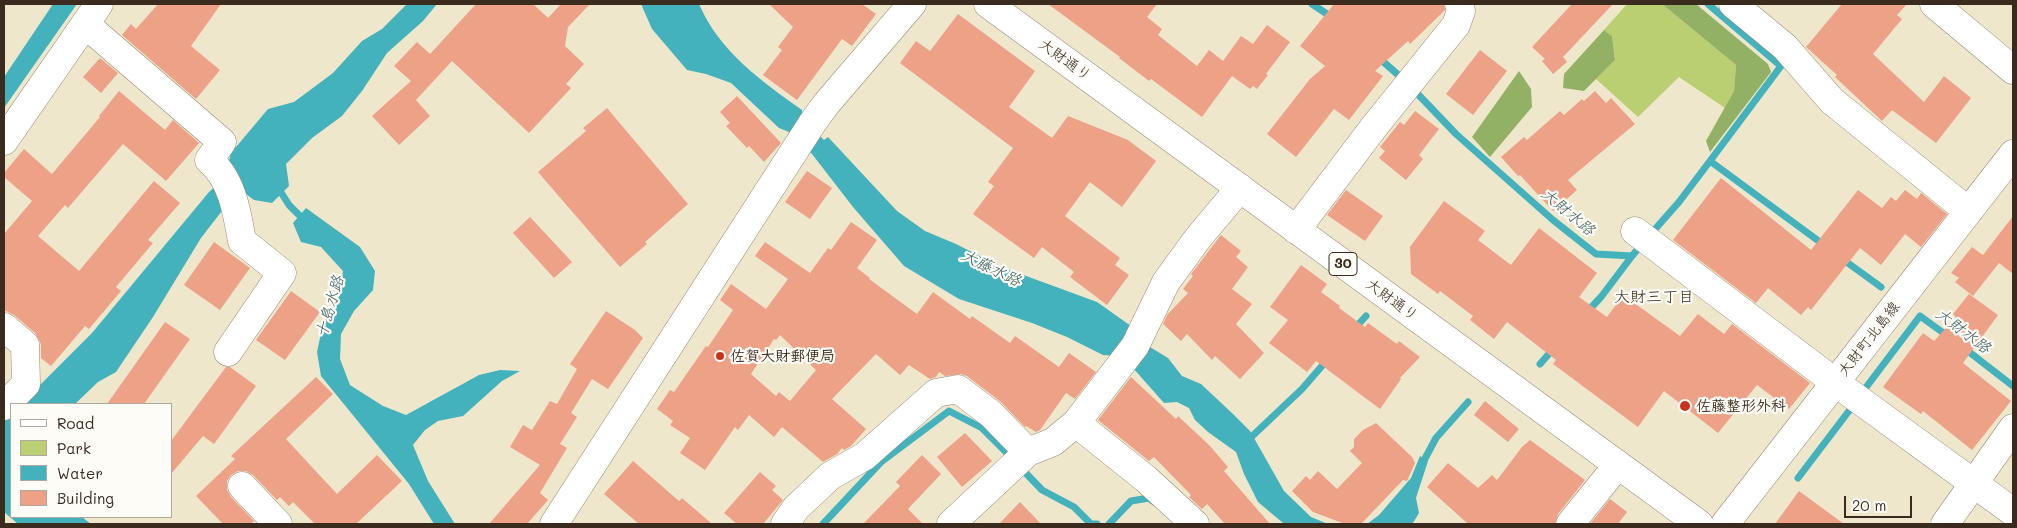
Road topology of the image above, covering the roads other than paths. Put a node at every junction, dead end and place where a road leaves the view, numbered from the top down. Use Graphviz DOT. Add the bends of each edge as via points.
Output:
graph roads {
  1 [pos="912,4"];
  2 [pos="988,4"];
  3 [pos="1459,4"];
  4 [pos="1733,4"];
  5 [pos="1934,4"];
  6 [pos="92,14"];
  7 [pos="2013,70"];
  8 [pos="4,141"];
  9 [pos="2013,154"];
  10 [pos="1240,188"];
  11 [pos="1968,211"];
  12 [pos="1296,230"];
  13 [pos="1635,231"];
  14 [pos="4,327"];
  15 [pos="228,352"];
  16 [pos="1842,387"];
  17 [pos="4,406"];
  18 [pos="1076,423"];
  19 [pos="2013,428"];
  20 [pos="1020,459"];
  21 [pos="1617,466"];
  22 [pos="1974,483"];
  23 [pos="242,486"];
  24 [pos="2013,512"];
  25 [pos="278,524"];
  26 [pos="554,524"];
  27 [pos="784,524"];
  28 [pos="951,524"];
  29 [pos="1194,524"];
  30 [pos="1570,524"];
  31 [pos="1698,524"];
  32 [pos="1725,524"];
  33 [pos="1945,524"];
  1 -- 26 [label="street" via="827,103 796,148"];
  2 -- 10 [label="street, 大財通り / 30"];
  3 -- 12 [label="street" via="1461,11 1456,25"];
  4 -- 11 [label="street" via="1785,46 1832,101"];
  5 -- 7 [label="street"];
  6 -- 8 [label="street"];
  6 -- 15 [label="street" via="222,142 208,160 220,169 237,208 242,241 282,273"];
  9 -- 11 [label="street, 大財町北島線"];
  10 -- 12 [label="street, 大財通り / 30"];
  10 -- 18 [label="street" via="1166,282 1135,346"];
  11 -- 16 [label="street, 大財町北島線"];
  12 -- 21 [label="street, 大財通り / 30"];
  13 -- 16 [label="street"];
  14 -- 17 [label="street" via="25,345 26,384"];
  16 -- 22 [label="street"];
  16 -- 32 [label="street, 大財町北島線"];
  18 -- 20 [label="street" via="1053,442"];
  18 -- 29 [label="street" via="1146,479"];
  19 -- 22 [label="street"];
  20 -- 27 [label="street" via="991,414 958,389 936,393 865,456 830,476"];
  20 -- 28 [label="street"];
  21 -- 30 [label="street"];
  21 -- 31 [label="street, 大財通り / 30"];
  22 -- 24 [label="street"];
  22 -- 33 [label="street"];
  23 -- 25 [label="street"];
}
